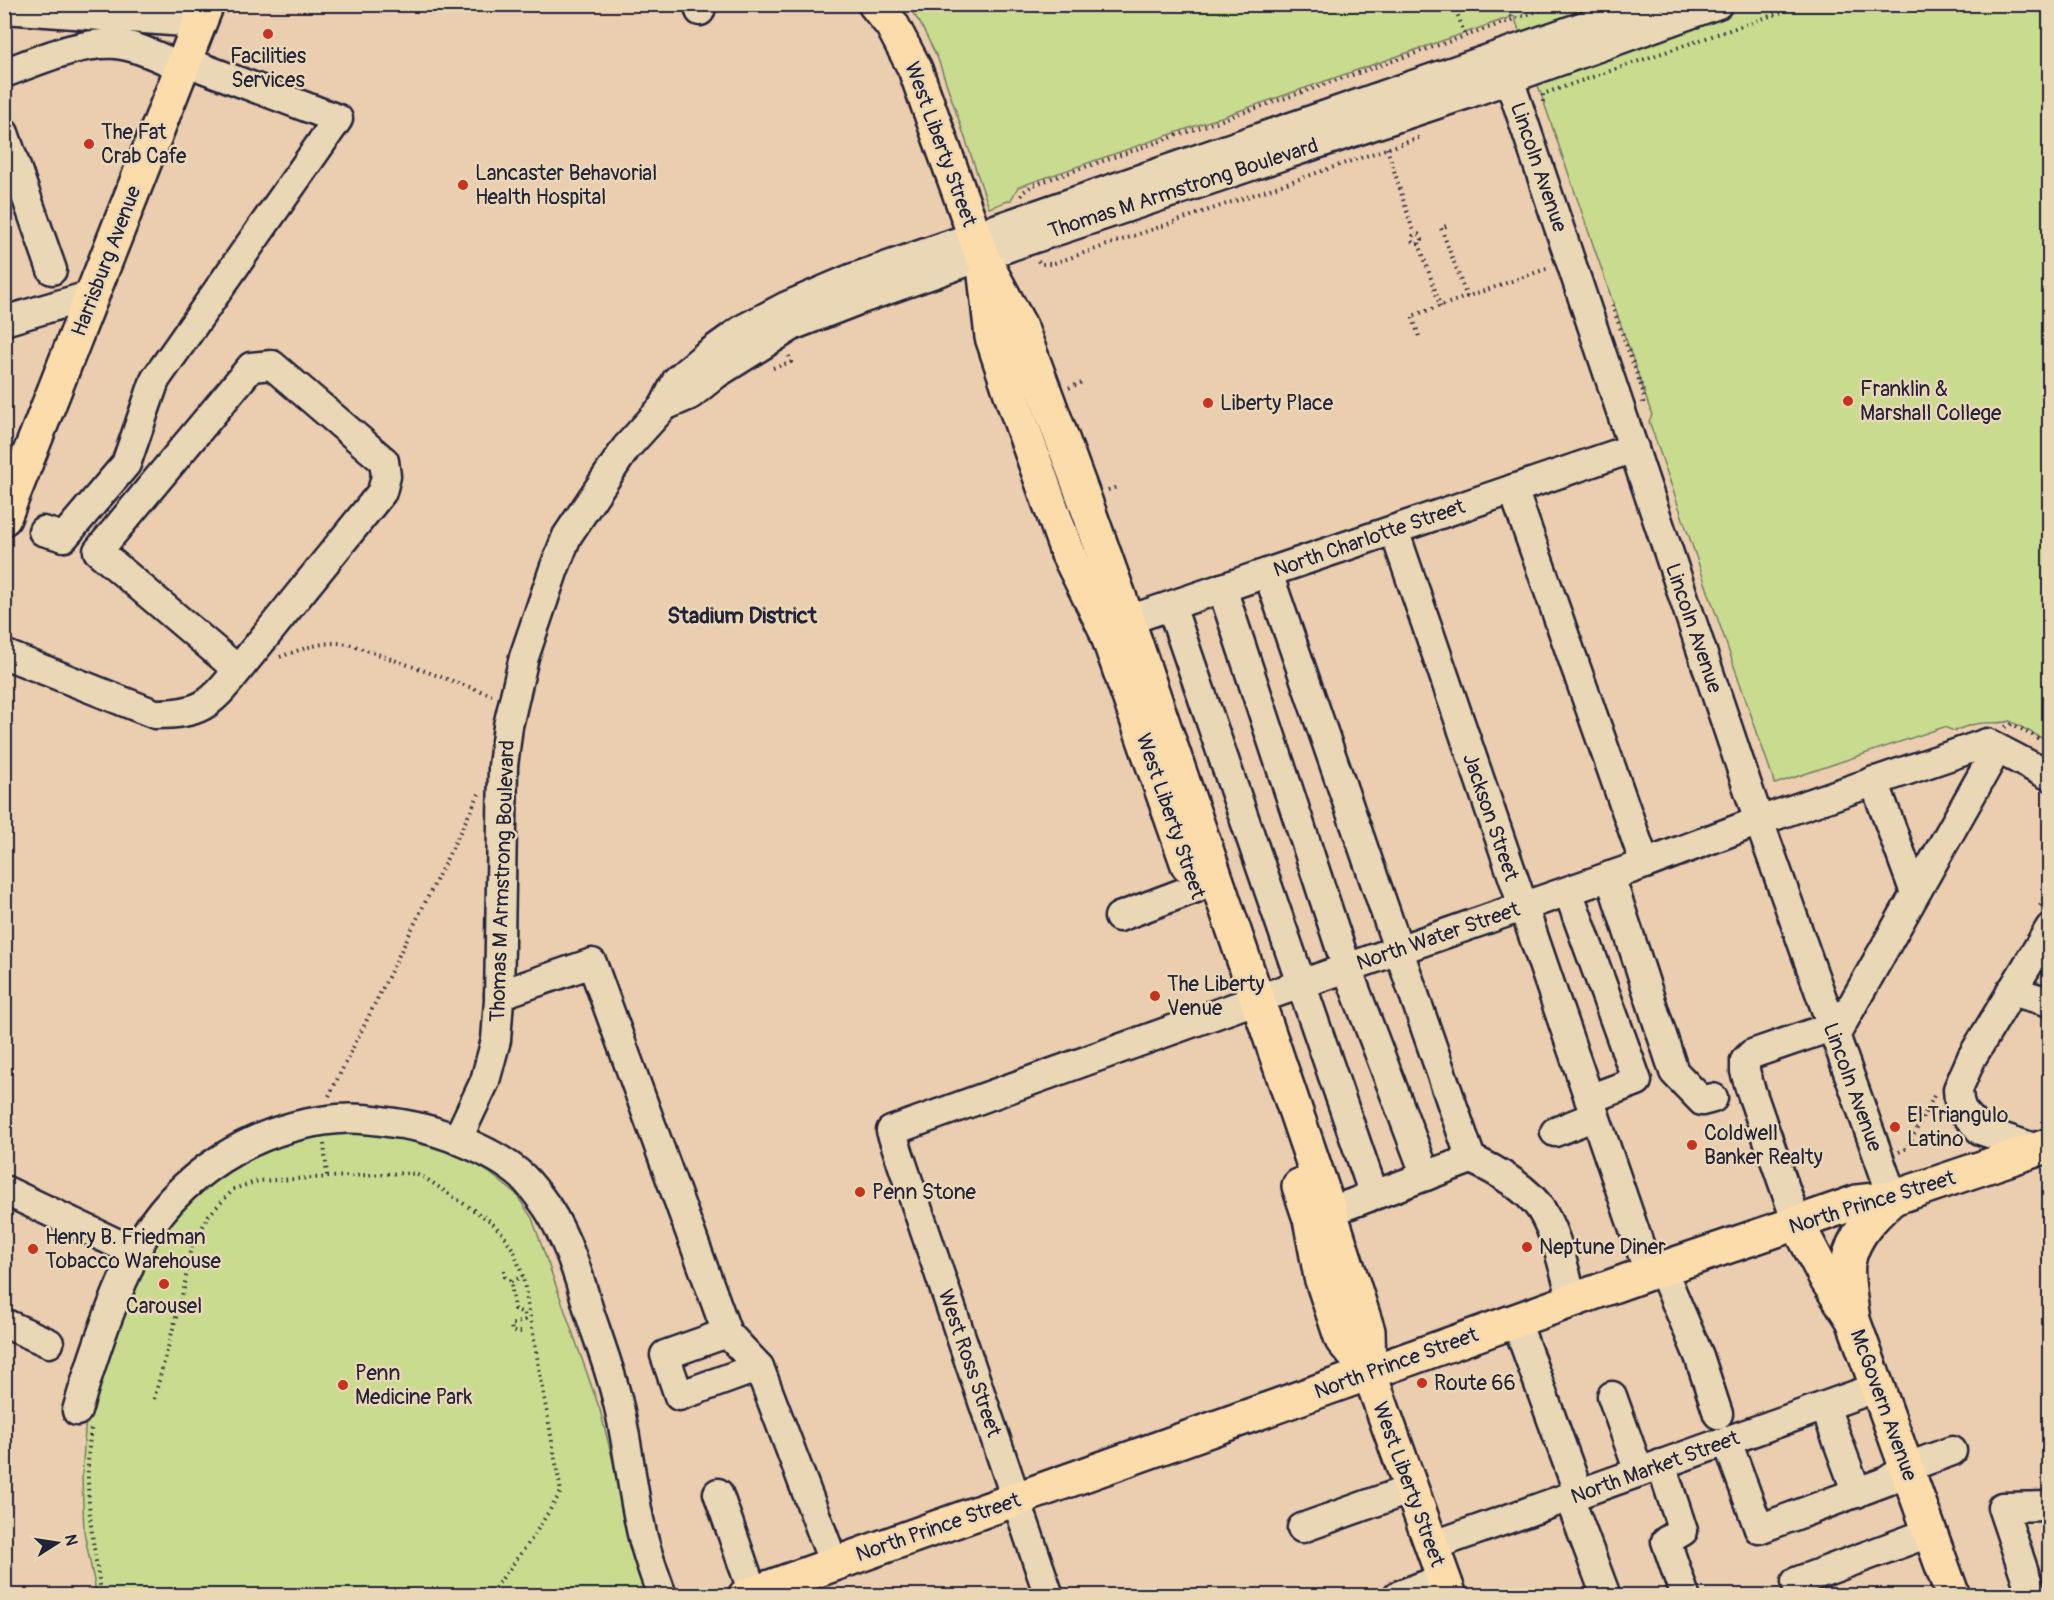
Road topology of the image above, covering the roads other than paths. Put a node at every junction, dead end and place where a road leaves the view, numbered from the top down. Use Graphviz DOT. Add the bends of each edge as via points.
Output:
graph roads {
  1 [pos="875,4"];
  2 [pos="1648,4"];
  3 [pos="1718,4"];
  4 [pos="4,9"];
  5 [pos="67,13"];
  6 [pos="203,14"];
  7 [pos="72,49"];
  8 [pos="183,64"];
  9 [pos="1505,67"];
  10 [pos="4,73"];
  11 [pos="4,133"];
  12 [pos="979,246"];
  13 [pos="52,270"];
  14 [pos="92,295"];
  15 [pos="4,321"];
  16 [pos="1634,448"];
  17 [pos="1513,489"];
  18 [pos="4,518"];
  19 [pos="1394,530"];
  20 [pos="43,531"];
  21 [pos="1268,573"];
  22 [pos="1222,588"];
  23 [pos="1171,606"];
  24 [pos="1116,624"];
  25 [pos="4,654"];
  26 [pos="238,670"];
  27 [pos="1994,739"];
  28 [pos="2049,776"];
  29 [pos="1874,781"];
  30 [pos="1759,821"];
  31 [pos="1645,864"];
  32 [pos="1610,876"];
  33 [pos="1196,888"];
  34 [pos="1568,891"];
  35 [pos="1915,893"];
  36 [pos="1522,907"];
  37 [pos="1119,917"];
  38 [pos="2049,928"];
  39 [pos="1398,950"];
  40 [pos="1347,968"];
  41 [pos="1303,984"];
  42 [pos="2011,991"];
  43 [pos="499,995"];
  44 [pos="2049,1002"];
  45 [pos="1248,1003"];
  46 [pos="1833,1032"];
  47 [pos="1673,1069"];
  48 [pos="1637,1081"];
  49 [pos="1713,1098"];
  50 [pos="1592,1108"];
  51 [pos="891,1131"];
  52 [pos="1555,1132"];
  53 [pos="458,1138"];
  54 [pos="2043,1147"];
  55 [pos="1471,1159"];
  56 [pos="1426,1176"];
  57 [pos="4,1190"];
  58 [pos="1374,1195"];
  59 [pos="1893,1198"];
  60 [pos="1320,1216"];
  61 [pos="1797,1223"];
  62 [pos="135,1252"];
  63 [pos="1655,1271"];
  64 [pos="1574,1300"];
  65 [pos="1521,1318"];
  66 [pos="1853,1320"];
  67 [pos="4,1323"];
  68 [pos="727,1333"];
  69 [pos="49,1343"];
  70 [pos="759,1367"];
  71 [pos="1369,1372"];
  72 [pos="1878,1387"];
  73 [pos="1612,1396"];
  74 [pos="1824,1407"];
  75 [pos="1718,1414"];
  76 [pos="84,1417"];
  77 [pos="1727,1441"];
  78 [pos="1952,1451"];
  79 [pos="1908,1467"];
  80 [pos="1650,1468"];
  81 [pos="1411,1490"];
  82 [pos="718,1493"];
  83 [pos="1580,1493"];
  84 [pos="1857,1493"];
  85 [pos="1017,1500"];
  86 [pos="2049,1506"];
  87 [pos="1302,1528"];
  88 [pos="1931,1532"];
  89 [pos="1432,1546"];
  90 [pos="834,1564"];
  91 [pos="1447,1587"];
  92 [pos="749,1594"];
  93 [pos="662,1596"];
  94 [pos="1049,1596"];
  95 [pos="1397,1596"];
  96 [pos="1606,1596"];
  97 [pos="1685,1596"];
  98 [pos="1800,1596"];
  99 [pos="1953,1596"];
  100 [pos="2032,1596"];
  1 -- 12 [label="main road, West Liberty Street" via="892,25 915,69"];
  2 -- 9 [label="street, Thomas M Armstrong Boulevard"];
  3 -- 9 [label="street, Thomas M Armstrong Boulevard"];
  4 -- 5 [label="street"];
  5 -- 6 [label="street"];
  5 -- 7 [label="street"];
  6 -- 8 [label="main road, Harrisburg Avenue"];
  7 -- 8 [label="street" via="119,44"];
  7 -- 10 [label="street"];
  8 -- 14 [label="main road, Harrisburg Avenue"];
  8 -- 20 [label="street" via="338,119 155,380 126,464 63,537"];
  9 -- 12 [label="street, Thomas M Armstrong Boulevard"];
  9 -- 16 [label="street, Lincoln Avenue"];
  11 -- 13 [label="street"];
  12 -- 24 [label="main road, West Liberty Street" via="1021,328"];
  12 -- 43 [label="street, Thomas M Armstrong Boulevard" via="919,277 794,325 690,395 664,406 626,448 567,536 512,703 503,766"];
  14 -- 15 [label="street"];
  14 -- 18 [label="main road, Harrisburg Avenue"];
  16 -- 17 [label="street, North Charlotte Street"];
  16 -- 30 [label="street, Lincoln Avenue"];
  17 -- 19 [label="street, North Charlotte Street"];
  17 -- 31 [label="street"];
  19 -- 21 [label="street, North Charlotte Street"];
  19 -- 36 [label="street, Jackson Street"];
  21 -- 22 [label="street, North Charlotte Street"];
  21 -- 39 [label="street"];
  22 -- 23 [label="street, North Charlotte Street"];
  22 -- 40 [label="street"];
  23 -- 24 [label="street, North Charlotte Street"];
  23 -- 41 [label="street"];
  24 -- 33 [label="main road, West Liberty Street"];
  24 -- 45 [label="main road, West Liberty Street"];
  25 -- 26 [label="street" via="154,714 200,708 218,696"];
  26 -- 26 [label="street" via="98,551 251,367 272,365 384,461 386,477 382,492"];
  27 -- 28 [label="street"];
  27 -- 29 [label="street, North Water Street"];
  27 -- 35 [label="street"];
  29 -- 30 [label="street, North Water Street"];
  29 -- 35 [label="street"];
  30 -- 31 [label="street, North Water Street"];
  30 -- 46 [label="street, Lincoln Avenue"];
  31 -- 32 [label="street, North Water Street"];
  32 -- 34 [label="street, North Water Street"];
  32 -- 47 [label="street"];
  33 -- 37 [label="street"];
  33 -- 45 [label="main road, West Liberty Street"];
  34 -- 36 [label="street, North Water Street"];
  34 -- 48 [label="street"];
  35 -- 46 [label="street"];
  36 -- 39 [label="street, North Water Street"];
  36 -- 50 [label="street, Jackson Street"];
  38 -- 42 [label="street"];
  39 -- 40 [label="street, North Water Street"];
  39 -- 55 [label="street"];
  40 -- 41 [label="street, North Water Street"];
  40 -- 56 [label="street"];
  41 -- 45 [label="street, North Water Street"];
  41 -- 58 [label="street"];
  42 -- 44 [label="street"];
  42 -- 54 [label="street" via="1962,1077 1959,1101 1980,1130"];
  43 -- 53 [label="street, Thomas M Armstrong Boulevard" via="496,1040 485,1081"];
  43 -- 68 [label="street" via="592,963"];
  45 -- 51 [label="street, North Water Street"];
  45 -- 60 [label="main road, West Liberty Street"];
  46 -- 59 [label="street, Lincoln Avenue"];
  46 -- 61 [label="street" via="1752,1054 1745,1061 1750,1088"];
  47 -- 48 [label="street"];
  47 -- 49 [label="street" via="1702,1101"];
  48 -- 50 [label="street"];
  50 -- 52 [label="street"];
  50 -- 63 [label="street, Jackson Street"];
  51 -- 85 [label="street, West Ross Street"];
  53 -- 62 [label="street" via="414,1126 340,1119 319,1128 301,1124 264,1136 233,1150 201,1173 170,1201"];
  53 -- 93 [label="street" via="523,1177 548,1208 563,1239 618,1403 640,1527"];
  54 -- 59 [label="main road, North Prince Street"];
  55 -- 56 [label="street"];
  55 -- 64 [label="street" via="1526,1193 1541,1210"];
  56 -- 58 [label="street"];
  57 -- 62 [label="street"];
  58 -- 60 [label="street"];
  59 -- 61 [label="main road, North Prince Street" via="1857,1202"];
  59 -- 66 [label="main road" via="1871,1218 1855,1242 1848,1265"];
  60 -- 71 [label="main road, West Liberty Street" via="1368,1331"];
  61 -- 63 [label="main road, North Prince Street"];
  61 -- 66 [label="main road, McGovern Avenue"];
  62 -- 76 [label="street" via="109,1314"];
  63 -- 64 [label="main road, North Prince Street"];
  63 -- 75 [label="street, Jackson Street" via="1699,1356"];
  64 -- 65 [label="main road, North Prince Street"];
  65 -- 71 [label="main road, North Prince Street"];
  65 -- 83 [label="street"];
  66 -- 72 [label="main road, McGovern Avenue"];
  67 -- 69 [label="street"];
  68 -- 70 [label="street"];
  68 -- 70 [label="street" via="666,1355 680,1396"];
  70 -- 90 [label="street"];
  71 -- 81 [label="main road, West Liberty Street"];
  71 -- 85 [label="main road, North Prince Street"];
  72 -- 74 [label="street, North Market Street"];
  72 -- 79 [label="main road, McGovern Avenue"];
  73 -- 80 [label="street"];
  74 -- 77 [label="street, North Market Street"];
  74 -- 84 [label="street"];
  77 -- 80 [label="street, North Market Street"];
  77 -- 84 [label="street" via="1759,1529"];
  78 -- 79 [label="street"];
  79 -- 84 [label="street"];
  79 -- 88 [label="main road, McGovern Avenue"];
  80 -- 83 [label="street, North Market Street"];
  80 -- 97 [label="street" via="1683,1531 1666,1541"];
  81 -- 87 [label="street"];
  81 -- 89 [label="main road, West Liberty Street"];
  82 -- 92 [label="street"];
  83 -- 89 [label="street, North Market Street"];
  83 -- 96 [label="street"];
  85 -- 90 [label="main road, North Prince Street"];
  85 -- 94 [label="street, West Ross Street"];
  86 -- 100 [label="street" via="2002,1507"];
  88 -- 98 [label="street" via="1796,1582"];
  88 -- 99 [label="main road, McGovern Avenue"];
  89 -- 91 [label="main road, West Liberty Street"];
  90 -- 92 [label="main road, North Prince Street"];
  91 -- 95 [label="street"];
}
